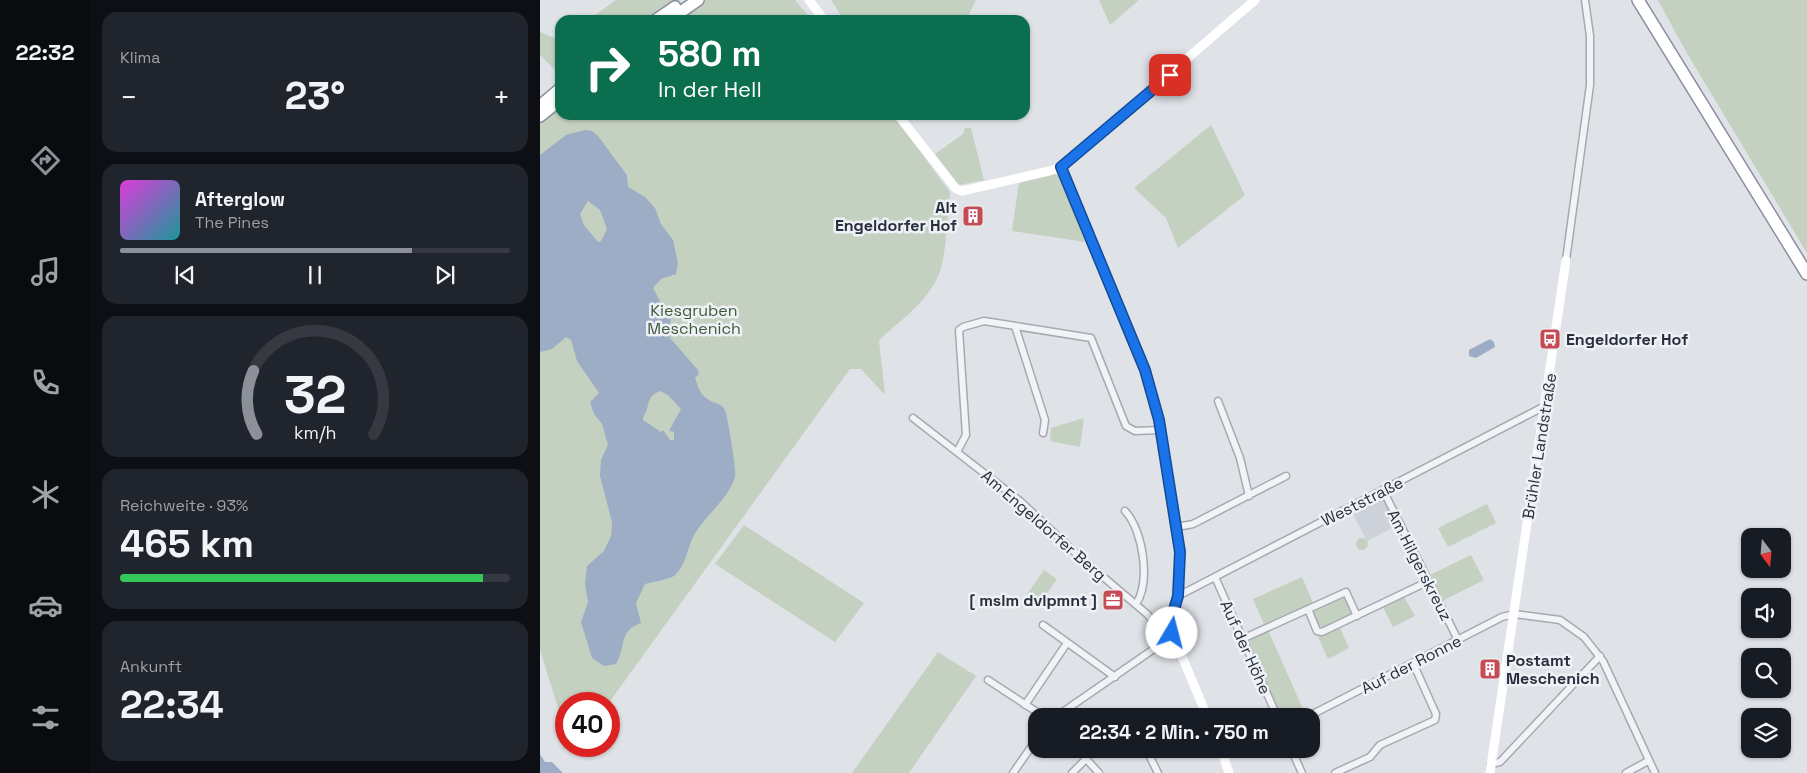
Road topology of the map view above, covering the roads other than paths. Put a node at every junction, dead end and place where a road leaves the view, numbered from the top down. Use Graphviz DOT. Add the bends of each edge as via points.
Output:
graph roads {
  1 [pos="684,0"];
  2 [pos="698,0"];
  3 [pos="809,0"];
  4 [pos="1255,0"];
  5 [pos="1585,0"];
  6 [pos="1638,0"];
  7 [pos="663,15"];
  8 [pos="676,15"];
  9 [pos="820,15"];
  10 [pos="555,93"];
  11 [pos="555,104"];
  12 [pos="540,106"];
  13 [pos="540,116"];
  14 [pos="902,120"];
  15 [pos="1061,167"];
  16 [pos="1566,260"];
  17 [pos="1807,274"];
  18 [pos="1015,326"];
  19 [pos="1218,401"];
  20 [pos="1545,406"];
  21 [pos="913,418"];
  22 [pos="1161,430"];
  23 [pos="1043,433"];
  24 [pos="957,452"];
  25 [pos="1286,476"];
  26 [pos="1382,490"];
  27 [pos="1248,496"];
  28 [pos="1125,511"];
  29 [pos="1177,528"];
  30 [pos="1216,577"];
  31 [pos="1428,582"];
  32 [pos="1178,596"];
  33 [pos="1136,604"];
  34 [pos="1308,609"];
  35 [pos="1514,614"];
  36 [pos="1357,616"];
  37 [pos="1043,625"];
  38 [pos="1169,633"];
  39 [pos="1242,639"];
  40 [pos="1458,640"];
  41 [pos="1067,643"];
  42 [pos="1600,656"];
  43 [pos="1413,663"];
  44 [pos="1115,677"];
  45 [pos="988,680"];
  46 [pos="1025,705"];
  47 [pos="1030,708"];
  48 [pos="1069,708"];
  49 [pos="1203,708"];
  50 [pos="1273,708"];
  51 [pos="1320,710"];
  52 [pos="1028,751"];
  53 [pos="1150,758"];
  54 [pos="1224,758"];
  55 [pos="1295,758"];
  56 [pos="1086,759"];
  57 [pos="1648,761"];
  58 [pos="1491,768"];
  59 [pos="1012,773"];
  60 [pos="1072,773"];
  61 [pos="1099,773"];
  62 [pos="1158,773"];
  63 [pos="1229,773"];
  64 [pos="1302,773"];
  65 [pos="1335,773"];
  66 [pos="1626,773"];
  67 [pos="1655,773"];
  1 -- 7 [label="highway"];
  2 -- 8 [label="highway"];
  3 -- 9 [label="street"];
  4 -- 15 [label="street"];
  5 -- 16 [label="street, Brühler Landstraße" via="1590,36 1590,85"];
  6 -- 17 [label="highway"];
  10 -- 12 [label="highway"];
  11 -- 13 [label="highway"];
  14 -- 15 [label="street" via="956,189 962,191"];
  15 -- 22 [label="street" via="1145,370"];
  16 -- 20 [label="street, Brühler Landstraße"];
  18 -- 22 [label="street" via="1091,338 1126,426 1135,431"];
  18 -- 23 [label="street" via="1045,420"];
  18 -- 24 [label="street" via="984,321 959,330 966,435"];
  19 -- 27 [label="street" via="1240,458"];
  20 -- 26 [label="street, Weststraße"];
  20 -- 35 [label="street, Brühler Landstraße"];
  21 -- 24 [label="street, Am Engeldorfer Berg"];
  22 -- 29 [label="street"];
  24 -- 33 [label="street, Am Engeldorfer Berg" via="1020,501"];
  25 -- 27 [label="street"];
  26 -- 30 [label="street, Weststraße"];
  26 -- 31 [label="street, Am Hilgerskreuz"];
  27 -- 29 [label="street" via="1193,524"];
  28 -- 33 [label="street" via="1137,527 1143,571 1142,593"];
  29 -- 32 [label="street"];
  30 -- 32 [label="street, Weststraße"];
  30 -- 39 [label="street, Auf der Höhe"];
  31 -- 36 [label="street"];
  31 -- 40 [label="street, Am Hilgerskreuz"];
  32 -- 38 [label="street"];
  33 -- 38 [label="street, Am Engeldorfer Berg" via="1161,631"];
  34 -- 36 [label="street" via="1319,632"];
  34 -- 36 [label="street" via="1346,592"];
  34 -- 39 [label="street"];
  35 -- 40 [label="street, Auf der Ronne"];
  35 -- 42 [label="street" via="1567,623"];
  35 -- 58 [label="street, Brühler Landstraße"];
  37 -- 41 [label="street"];
  38 -- 44 [label="street" via="1161,644"];
  38 -- 49 [label="street"];
  39 -- 50 [label="street, Auf der Höhe"];
  40 -- 43 [label="street, Auf der Ronne"];
  41 -- 44 [label="street"];
  41 -- 46 [label="street"];
  42 -- 57 [label="street"];
  42 -- 58 [label="street"];
  43 -- 51 [label="street, Auf der Ronne"];
  43 -- 65 [label="street" via="1436,714 1435,720 1380,745 1370,757"];
  44 -- 48 [label="street"];
  45 -- 46 [label="street"];
  46 -- 47 [label="street"];
  52 -- 59 [label="street"];
  53 -- 62 [label="street"];
  54 -- 63 [label="street"];
  55 -- 64 [label="street"];
  56 -- 60 [label="street"];
  56 -- 61 [label="street"];
  57 -- 66 [label="street"];
  57 -- 67 [label="street"];
}
